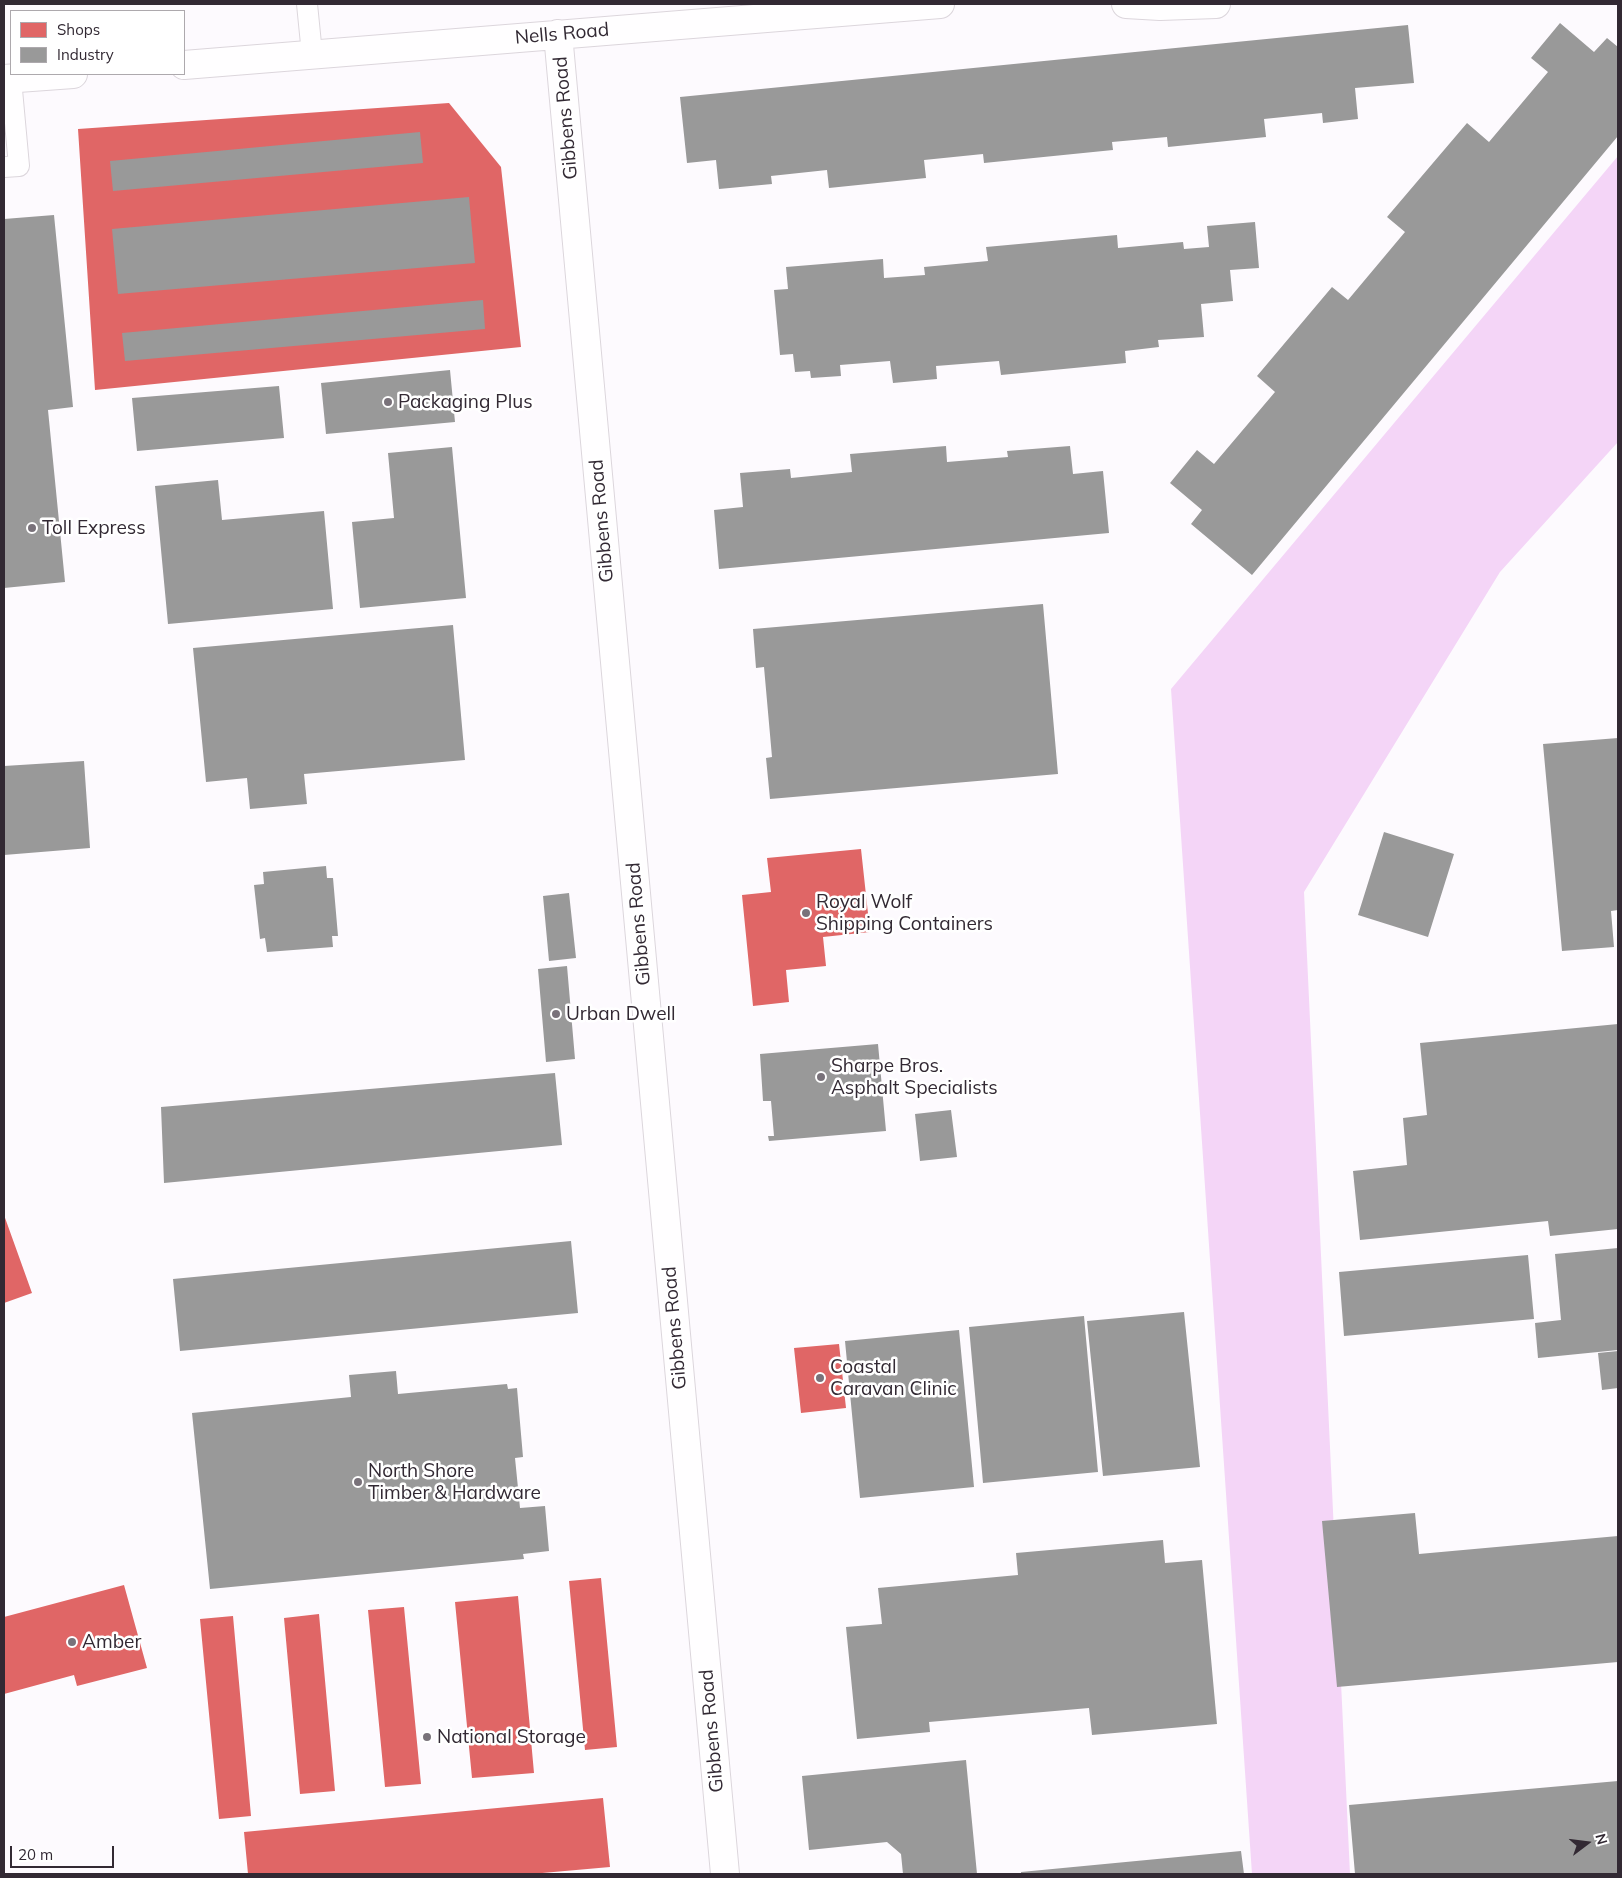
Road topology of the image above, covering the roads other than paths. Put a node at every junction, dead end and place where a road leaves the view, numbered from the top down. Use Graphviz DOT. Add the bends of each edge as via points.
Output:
graph roads {
  1 [pos="307,4"];
  2 [pos="940,4"];
  3 [pos="1126,4"];
  4 [pos="1216,4"];
  5 [pos="558,34"];
  6 [pos="312,54"];
  7 [pos="185,65"];
  8 [pos="60,75"];
  9 [pos="7,79"];
  10 [pos="4,167"];
  11 [pos="725,1874"];
  1 -- 6 [label="lane"];
  2 -- 5 [label="street, Nells Road"];
  3 -- 4 [label="street"];
  5 -- 6 [label="street, Nells Road"];
  5 -- 11 [label="street, Gibbens Road"];
  6 -- 7 [label="street, Nells Road"];
  8 -- 9 [label="street"];
  9 -- 10 [label="lane" via="19,166"];
}
